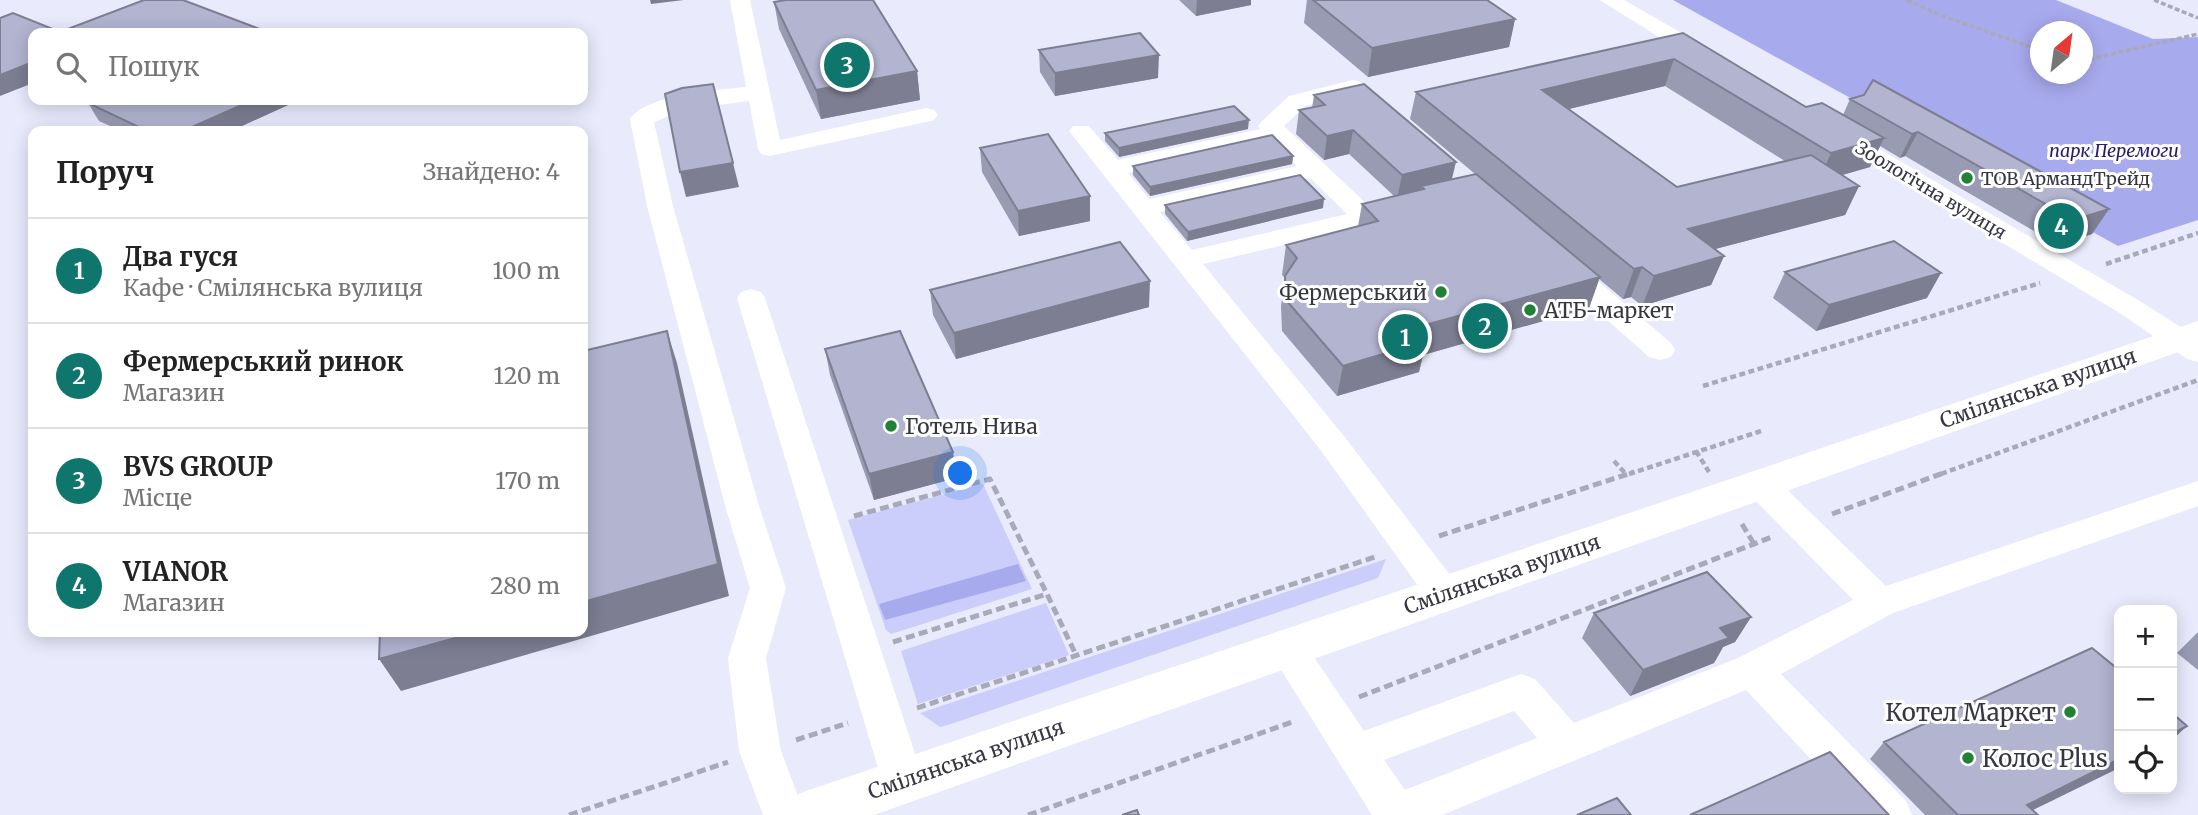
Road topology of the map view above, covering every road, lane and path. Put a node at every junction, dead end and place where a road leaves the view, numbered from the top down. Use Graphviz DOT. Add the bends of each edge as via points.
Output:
graph roads {
  1 [pos="740,0"];
  2 [pos="1610,0"];
  3 [pos="1907,0"];
  4 [pos="2154,0"];
  5 [pos="2198,18"];
  6 [pos="2198,34"];
  7 [pos="2030,46"];
  8 [pos="2093,58"];
  9 [pos="1728,70"];
  10 [pos="759,93"];
  11 [pos="1374,104"];
  12 [pos="926,115"];
  13 [pos="1811,119"];
  14 [pos="1080,131"];
  15 [pos="1277,132"];
  16 [pos="1111,169"];
  17 [pos="1315,170"];
  18 [pos="1143,208"];
  19 [pos="1402,209"];
  20 [pos="1365,217"];
  21 [pos="2198,233"];
  22 [pos="1547,253"];
  23 [pos="1185,260"];
  24 [pos="2074,274"];
  25 [pos="751,299"];
  26 [pos="2191,341"];
  27 [pos="1660,350"];
  28 [pos="2198,380"];
  29 [pos="1703,386"];
  30 [pos="1761,431"];
  31 [pos="1614,461"];
  32 [pos="1626,473"];
  33 [pos="1760,484"];
  34 [pos="2198,493"];
  35 [pos="822,524"];
  36 [pos="1802,526"];
  37 [pos="1408,546"];
  38 [pos="1047,593"];
  39 [pos="1444,594"];
  40 [pos="1880,603"];
  41 [pos="1287,649"];
  42 [pos="862,652"];
  43 [pos="1076,655"];
  44 [pos="1752,670"];
  45 [pos="1327,710"];
  46 [pos="881,713"];
  47 [pos="1566,744"];
  48 [pos="760,751"];
  49 [pos="1355,752"];
  50 [pos="903,781"];
  51 [pos="569,815"];
  52 [pos="783,815"];
  53 [pos="806,815"];
  54 [pos="1028,815"];
  55 [pos="1394,815"];
  56 [pos="1891,815"];
  1 -- 10 [label="street"];
  2 -- 9 [label="street"];
  3 -- 7 [label="path"];
  4 -- 5 [label="path"];
  6 -- 8 [label="path"];
  10 -- 12 [label="street" via="770,149"];
  10 -- 48 [label="street" via="661,108 642,120 660,206 768,588 747,658"];
  11 -- 15 [label="street" via="1354,87 1297,101 1270,126"];
  13 -- 24 [label="street, Зоологічна вулиця"];
  14 -- 16 [label="street"];
  15 -- 16 [label="street"];
  15 -- 17 [label="street"];
  16 -- 18 [label="street"];
  17 -- 18 [label="street"];
  17 -- 20 [label="street"];
  18 -- 23 [label="street"];
  19 -- 20 [label="street"];
  20 -- 23 [label="street"];
  21 -- 24 [label="path"];
  22 -- 27 [label="street"];
  23 -- 37 [label="street" via="1333,444"];
  24 -- 26 [label="street, Зоологічна вулиця"];
  24 -- 29 [label="path"];
  25 -- 35 [label="street"];
  26 -- 33 [label="main road, Смілянська вулиця"];
  28 -- 36 [label="path"];
  30 -- 32 [label="path"];
  31 -- 32 [label="path"];
  32 -- 37 [label="path"];
  33 -- 36 [label="street"];
  33 -- 39 [label="main road, Смілянська вулиця"];
  34 -- 40 [label="street"];
  35 -- 38 [label="path" via="990,479"];
  35 -- 42 [label="street"];
  36 -- 40 [label="street"];
  36 -- 45 [label="path"];
  37 -- 39 [label="street"];
  37 -- 43 [label="path"];
  38 -- 42 [label="path"];
  38 -- 43 [label="path"];
  39 -- 41 [label="main road, Смілянська вулиця"];
  40 -- 44 [label="street"];
  41 -- 45 [label="street"];
  41 -- 50 [label="main road, Смілянська вулиця"];
  42 -- 46 [label="street"];
  43 -- 46 [label="path" via="921,708"];
  44 -- 47 [label="street"];
  44 -- 56 [label="street"];
  45 -- 49 [label="street"];
  45 -- 54 [label="path"];
  46 -- 48 [label="path"];
  46 -- 50 [label="street"];
  47 -- 49 [label="street" via="1521,691"];
  47 -- 55 [label="street"];
  48 -- 51 [label="path"];
  48 -- 52 [label="street"];
  49 -- 55 [label="street"];
  50 -- 53 [label="main road, Смілянська вулиця"];
}
